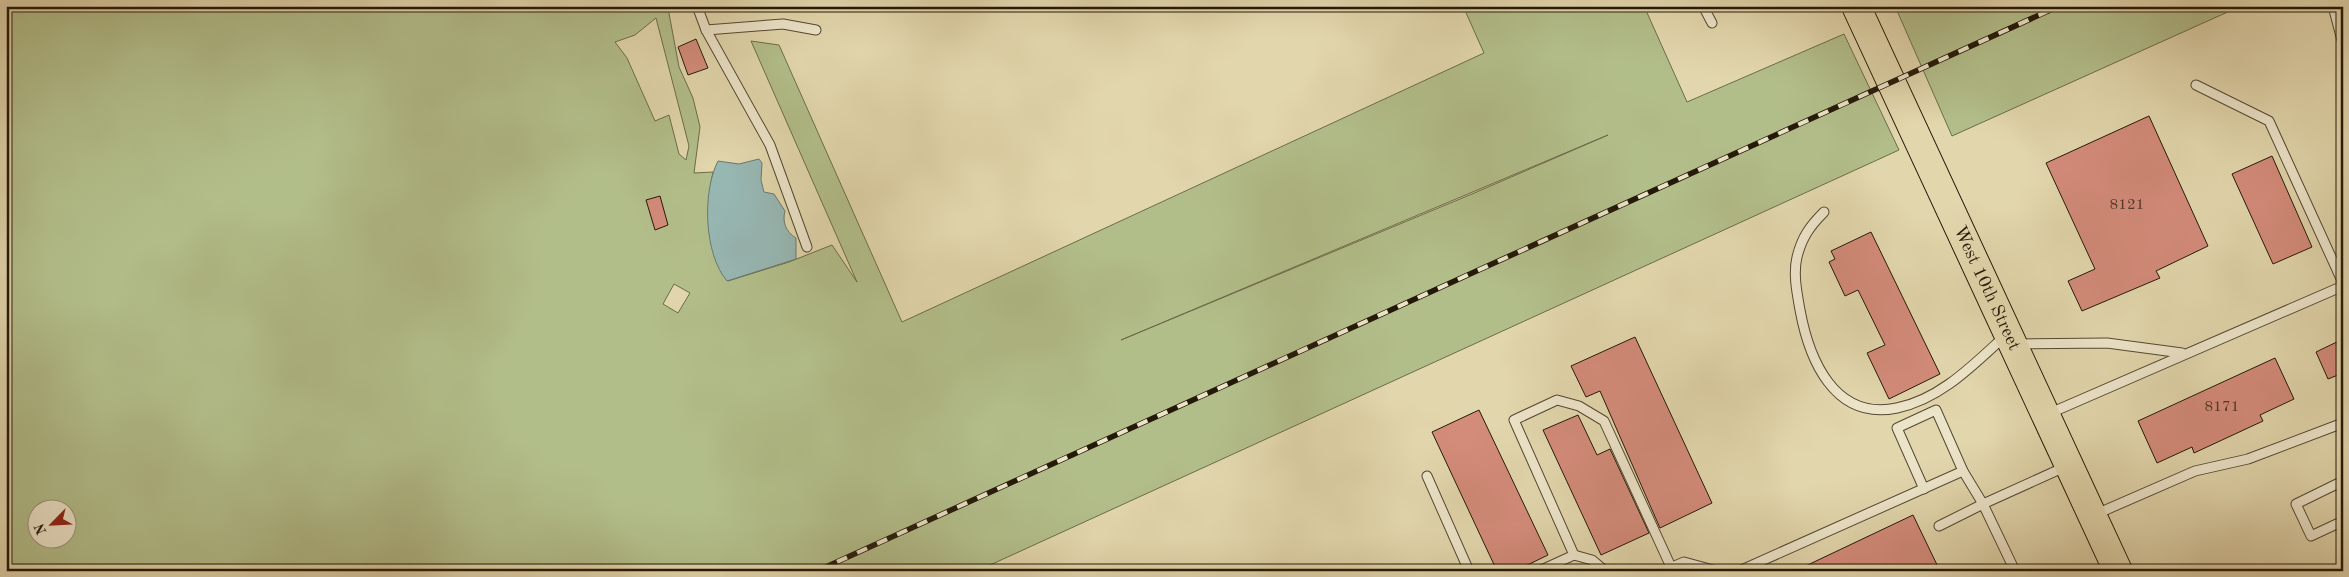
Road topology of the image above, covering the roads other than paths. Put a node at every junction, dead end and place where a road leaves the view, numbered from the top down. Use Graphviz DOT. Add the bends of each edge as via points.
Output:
graph roads {
  1 [pos="697,6"];
  2 [pos="1703,6"];
  3 [pos="1856,6"];
  4 [pos="2334,6"];
  5 [pos="1712,23"];
  6 [pos="706,30"];
  7 [pos="816,30"];
  8 [pos="2343,44"];
  9 [pos="2196,85"];
  10 [pos="1824,212"];
  11 [pos="807,247"];
  12 [pos="2343,285"];
  13 [pos="2011,339"];
  14 [pos="2184,353"];
  15 [pos="2045,415"];
  16 [pos="2343,423"];
  17 [pos="2068,466"];
  18 [pos="1963,471"];
  19 [pos="1427,476"];
  20 [pos="2343,481"];
  21 [pos="1924,489"];
  22 [pos="1984,504"];
  23 [pos="2092,516"];
  24 [pos="2343,521"];
  25 [pos="1939,526"];
  26 [pos="1574,555"];
  27 [pos="1667,569"];
  28 [pos="1469,571"];
  29 [pos="1539,571"];
  30 [pos="1605,571"];
  31 [pos="1717,571"];
  32 [pos="1739,571"];
  33 [pos="2014,571"];
  34 [pos="2118,571"];
  1 -- 6 [label="lane"];
  2 -- 5 [label="lane"];
  3 -- 13 [label="main road, West 10th Street"];
  4 -- 8 [label="lane"];
  6 -- 7 [label="lane" via="782,24"];
  6 -- 11 [label="lane" via="770,145"];
  9 -- 12 [label="lane" via="2269,121"];
  10 -- 13 [label="lane" via="1808,227 1797,258 1796,289 1804,334 1819,371 1833,390 1872,409 1896,408 1944,389"];
  12 -- 14 [label="lane"];
  13 -- 14 [label="lane" via="2107,343"];
  13 -- 15 [label="main road, West 10th Street"];
  14 -- 15 [label="lane"];
  15 -- 17 [label="main road, West 10th Street"];
  16 -- 23 [label="lane" via="2248,459 2195,471"];
  17 -- 22 [label="lane"];
  17 -- 23 [label="main road, West 10th Street"];
  18 -- 21 [label="lane"];
  18 -- 21 [label="lane" via="1936,410 1897,428"];
  18 -- 22 [label="lane"];
  19 -- 28 [label="lane"];
  20 -- 24 [label="lane" via="2296,504 2311,536"];
  21 -- 32 [label="lane"];
  22 -- 25 [label="lane"];
  22 -- 33 [label="lane"];
  23 -- 34 [label="main road, West 10th Street"];
  26 -- 27 [label="lane" via="1514,420 1557,400 1579,406 1604,421"];
  26 -- 29 [label="lane"];
  26 -- 30 [label="lane" via="1592,560"];
  27 -- 31 [label="lane" via="1684,562"];
}
